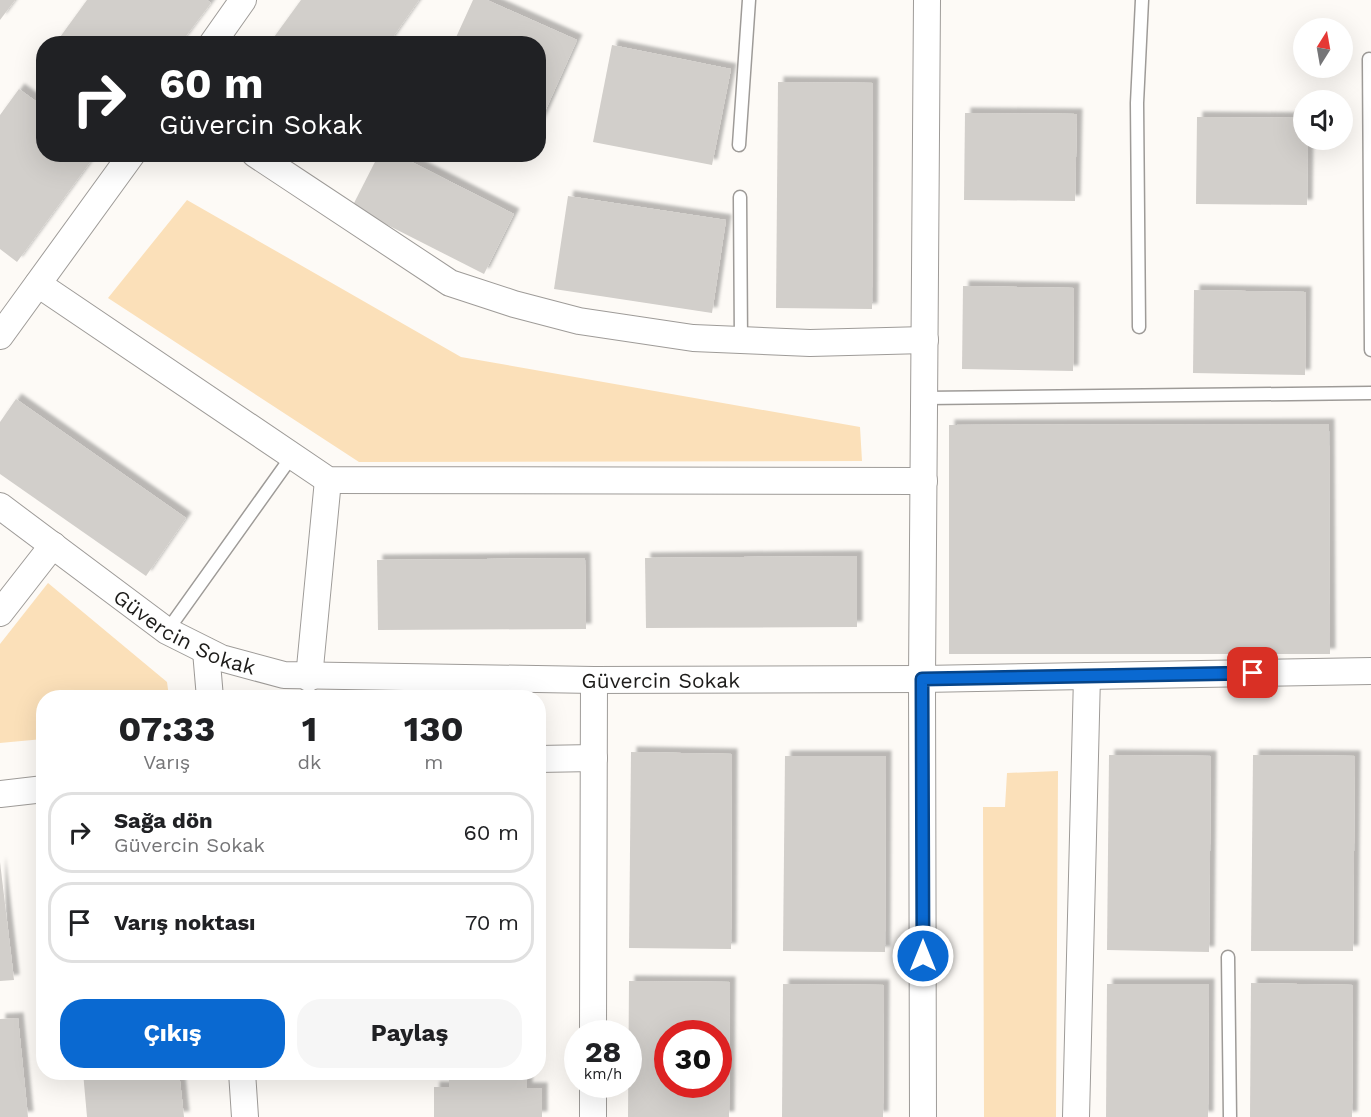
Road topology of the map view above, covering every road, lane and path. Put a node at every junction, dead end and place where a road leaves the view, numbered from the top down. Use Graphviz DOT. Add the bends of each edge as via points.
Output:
graph roads {
  1 [pos="243,0"];
  2 [pos="749,0"];
  3 [pos="927,0"];
  4 [pos="1142,0"];
  5 [pos="218,36"];
  6 [pos="1369,59"];
  7 [pos="739,145"];
  8 [pos="126,162"];
  9 [pos="267,162"];
  10 [pos="740,197"];
  11 [pos="38,284"];
  12 [pos="1139,327"];
  13 [pos="0,336"];
  14 [pos="925,340"];
  15 [pos="741,342"];
  16 [pos="1371,350"];
  17 [pos="1371,393"];
  18 [pos="924,398"];
  19 [pos="292,456"];
  20 [pos="328,480"];
  21 [pos="924,481"];
  22 [pos="0,506"];
  23 [pos="52,545"];
  24 [pos="0,613"];
  25 [pos="167,631"];
  26 [pos="206,651"];
  27 [pos="1371,671"];
  28 [pos="1087,676"];
  29 [pos="309,678"];
  30 [pos="922,679"];
  31 [pos="594,680"];
  32 [pos="209,690"];
  33 [pos="594,758"];
  34 [pos="546,759"];
  35 [pos="36,790"];
  36 [pos="0,794"];
  37 [pos="1228,957"];
  38 [pos="593,1020"];
  39 [pos="243,1080"];
  40 [pos="593,1098"];
  41 [pos="245,1117"];
  42 [pos="593,1117"];
  43 [pos="923,1117"];
  44 [pos="1076,1117"];
  45 [pos="1230,1117"];
  1 -- 5 [label="street"];
  2 -- 7 [label="lane"];
  3 -- 14 [label="street"];
  4 -- 12 [label="lane" via="1137,103"];
  6 -- 16 [label="lane"];
  8 -- 11 [label="street"];
  9 -- 15 [label="street" via="450,283 579,321"];
  10 -- 15 [label="lane"];
  11 -- 13 [label="street"];
  11 -- 19 [label="street"];
  14 -- 15 [label="street"];
  14 -- 18 [label="street"];
  17 -- 18 [label="lane"];
  18 -- 21 [label="street"];
  19 -- 20 [label="street"];
  19 -- 25 [label="lane"];
  20 -- 21 [label="street"];
  20 -- 29 [label="street"];
  21 -- 30 [label="street"];
  22 -- 23 [label="street, Güvercin Sokak"];
  23 -- 24 [label="street"];
  23 -- 25 [label="street, Güvercin Sokak"];
  25 -- 26 [label="street, Güvercin Sokak"];
  26 -- 29 [label="street, Güvercin Sokak" via="249,668"];
  26 -- 32 [label="street"];
  27 -- 28 [label="street, Güvercin Sokak"];
  28 -- 30 [label="street, Güvercin Sokak"];
  28 -- 44 [label="street"];
  29 -- 31 [label="street, Güvercin Sokak"];
  30 -- 31 [label="street, Güvercin Sokak"];
  30 -- 43 [label="street"];
  31 -- 33 [label="street"];
  33 -- 34 [label="street"];
  33 -- 38 [label="street"];
  35 -- 36 [label="street"];
  37 -- 45 [label="lane"];
  39 -- 41 [label="street"];
  40 -- 42 [label="street"];
}
